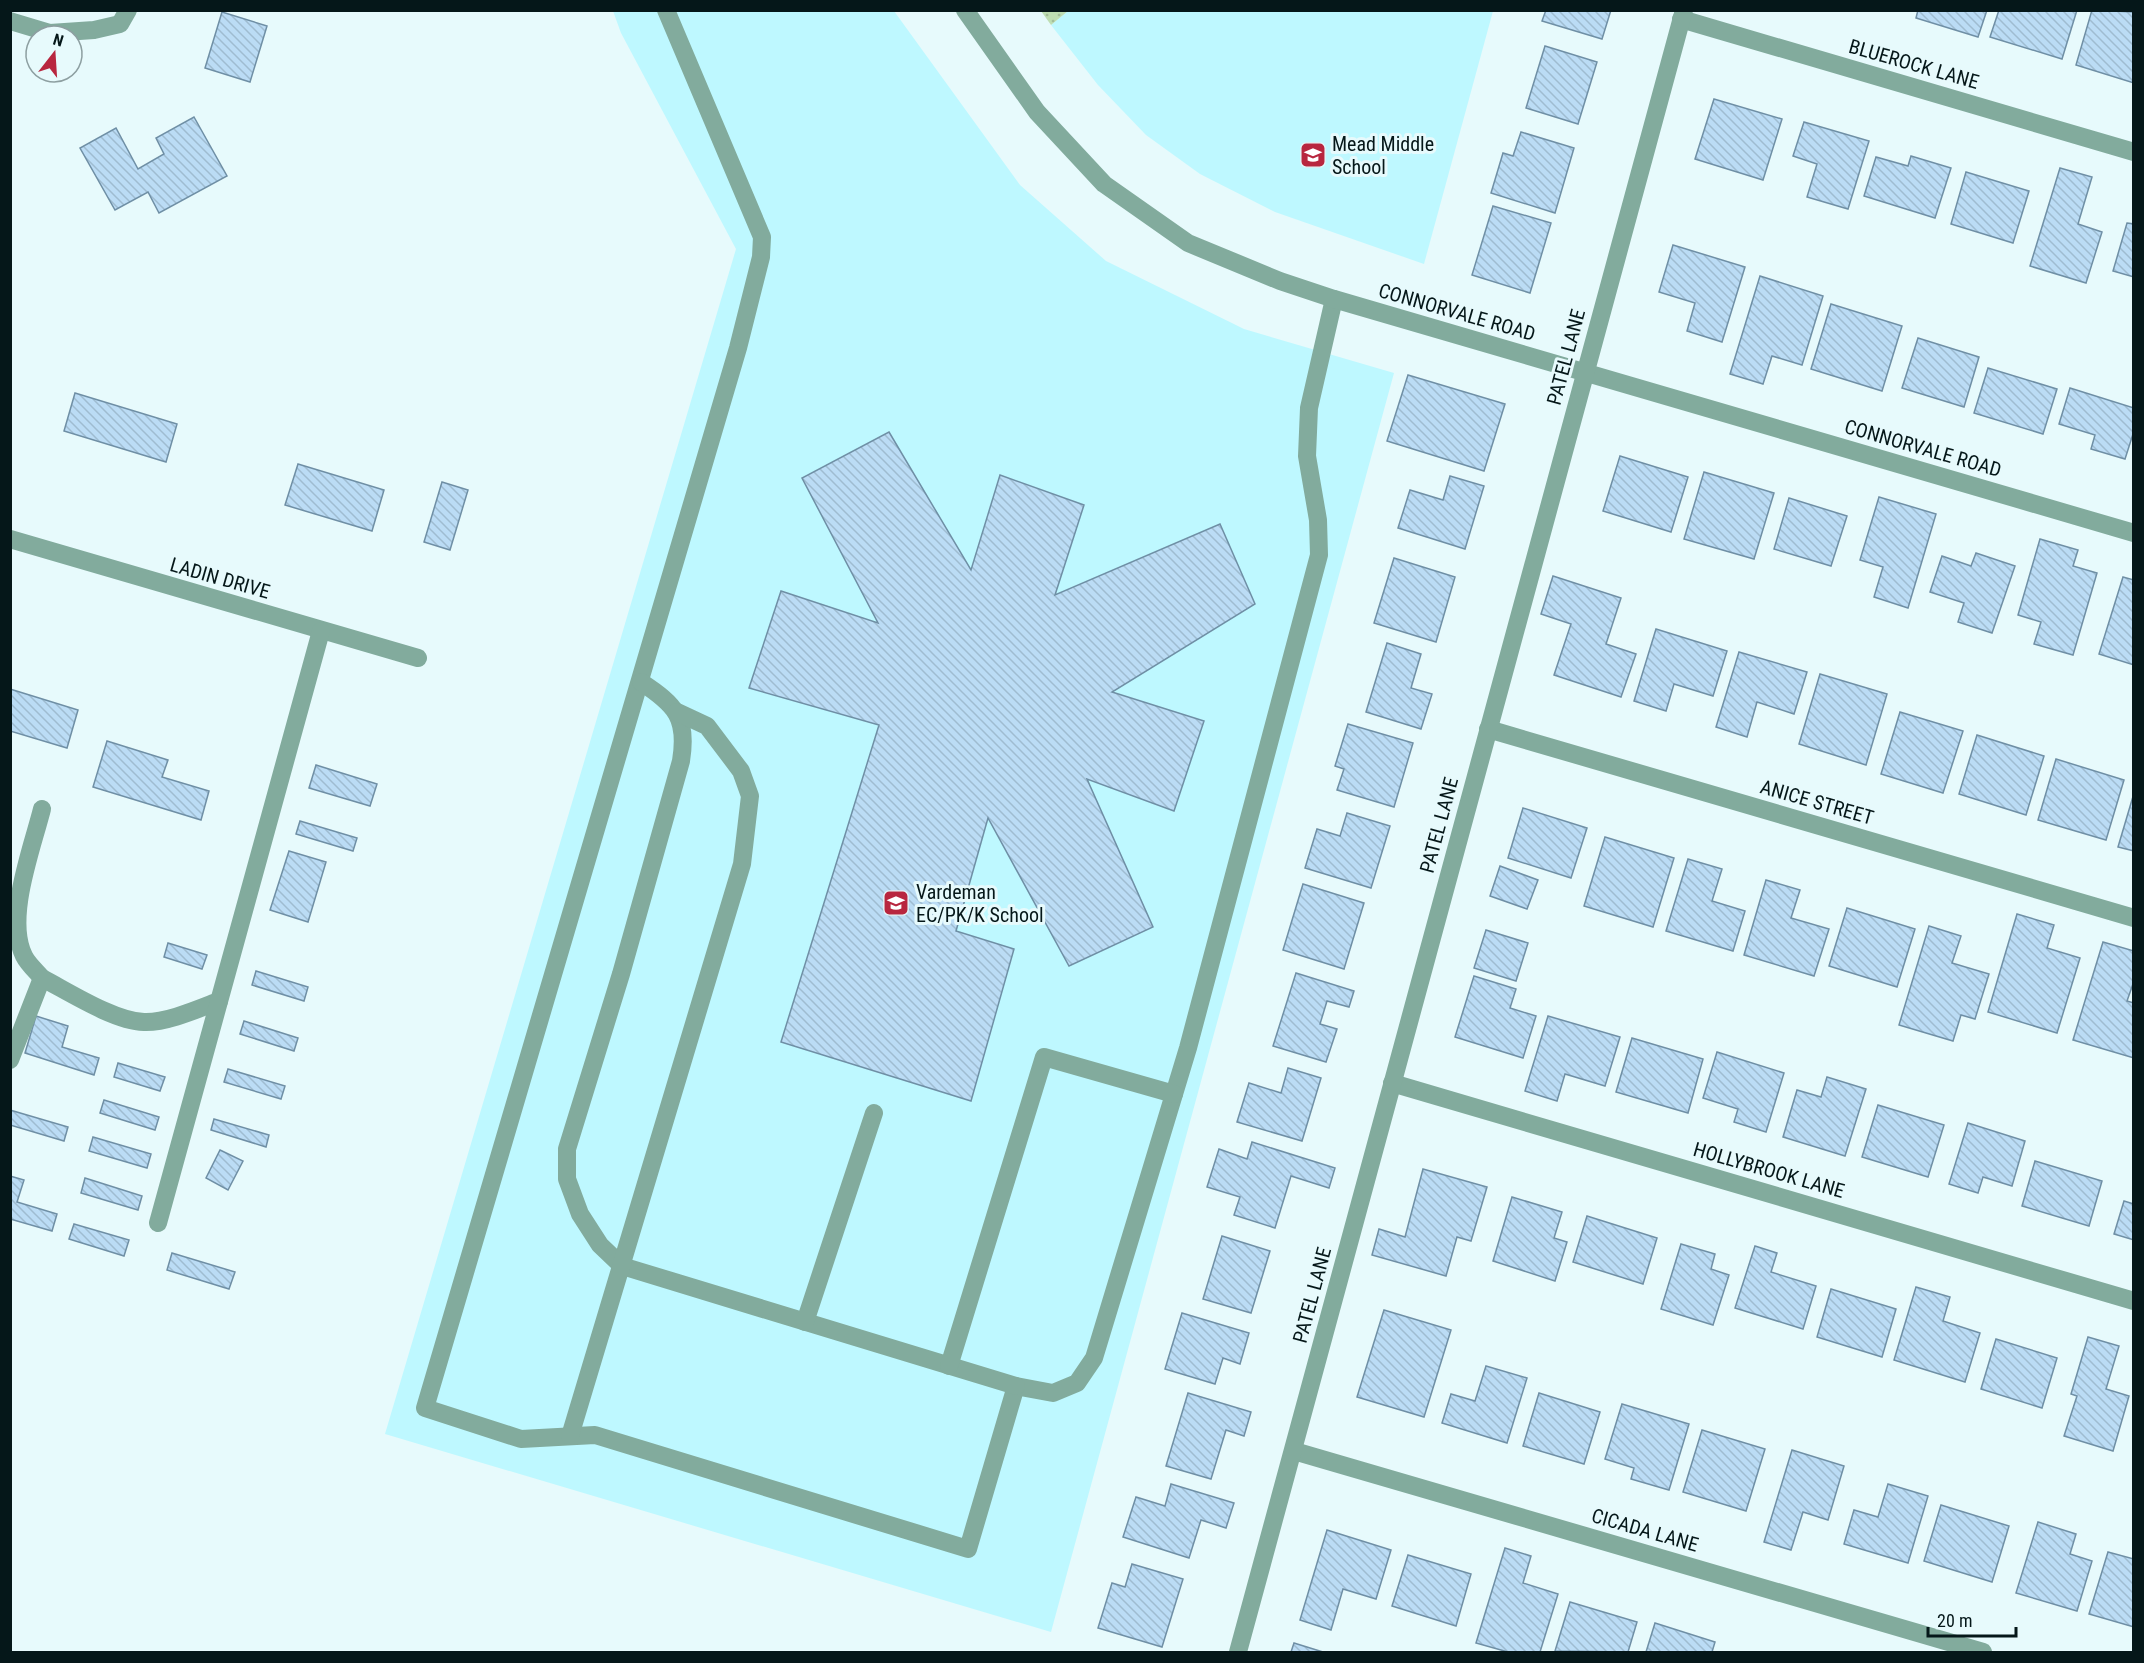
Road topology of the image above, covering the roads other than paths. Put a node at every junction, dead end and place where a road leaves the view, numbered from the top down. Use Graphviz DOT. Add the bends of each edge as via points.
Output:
graph roads {
  1 [pos="128,10"];
  2 [pos="666,10"];
  3 [pos="965,10"];
  4 [pos="1683,15"];
  5 [pos="10,21"];
  6 [pos="2133,152"];
  7 [pos="1334,299"];
  8 [pos="1585,373"];
  9 [pos="2133,533"];
  10 [pos="10,539"];
  11 [pos="321,631"];
  12 [pos="418,658"];
  13 [pos="641,682"];
  14 [pos="677,712"];
  15 [pos="1488,729"];
  16 [pos="42,809"];
  17 [pos="2133,918"];
  18 [pos="42,978"];
  19 [pos="219,1001"];
  20 [pos="10,1060"];
  21 [pos="1392,1083"];
  22 [pos="1174,1094"];
  23 [pos="874,1113"];
  24 [pos="158,1223"];
  25 [pos="622,1266"];
  26 [pos="2133,1301"];
  27 [pos="806,1322"];
  28 [pos="949,1366"];
  29 [pos="1016,1386"];
  30 [pos="570,1436"];
  31 [pos="1294,1451"];
  32 [pos="1238,1653"];
  33 [pos="1983,1653"];
  1 -- 5 [label="street" via="120,24 93,30 50,33"];
  2 -- 13 [label="street" via="762,237 761,257 738,348"];
  3 -- 7 [label="street, CONNORVALE ROAD" via="1037,112 1104,184 1188,243"];
  4 -- 6 [label="street, BLUEROCK LANE"];
  4 -- 8 [label="street, PATEL LANE"];
  7 -- 8 [label="street, CONNORVALE ROAD"];
  7 -- 22 [label="street" via="1309,408 1307,456 1318,520 1319,555"];
  8 -- 9 [label="street, CONNORVALE ROAD"];
  8 -- 15 [label="street, PATEL LANE"];
  10 -- 11 [label="street, LADIN DRIVE"];
  11 -- 12 [label="street, LADIN DRIVE"];
  11 -- 19 [label="street"];
  13 -- 14 [label="street" via="665,698"];
  13 -- 30 [label="street" via="425,1408 520,1439"];
  14 -- 25 [label="street" via="684,743 681,761 567,1149 567,1179 580,1215 600,1245"];
  14 -- 25 [label="street" via="707,726 741,771 750,796 742,864"];
  15 -- 17 [label="street, ANICE STREET"];
  15 -- 21 [label="street, PATEL LANE"];
  16 -- 18 [label="street" via="17,909 17,936 25,958"];
  18 -- 19 [label="street" via="113,1015 144,1022 177,1017"];
  18 -- 20 [label="street"];
  19 -- 24 [label="street"];
  21 -- 26 [label="street, HOLLYBROOK LANE"];
  21 -- 31 [label="street, PATEL LANE"];
  22 -- 28 [label="street" via="1044,1057"];
  22 -- 29 [label="street" via="1094,1358 1077,1383 1053,1393"];
  23 -- 27 [label="street"];
  25 -- 27 [label="street"];
  25 -- 30 [label="street"];
  27 -- 28 [label="street"];
  28 -- 29 [label="street"];
  29 -- 30 [label="street" via="968,1549 595,1435"];
  31 -- 32 [label="street, PATEL LANE"];
  31 -- 33 [label="street, CICADA LANE"];
}
